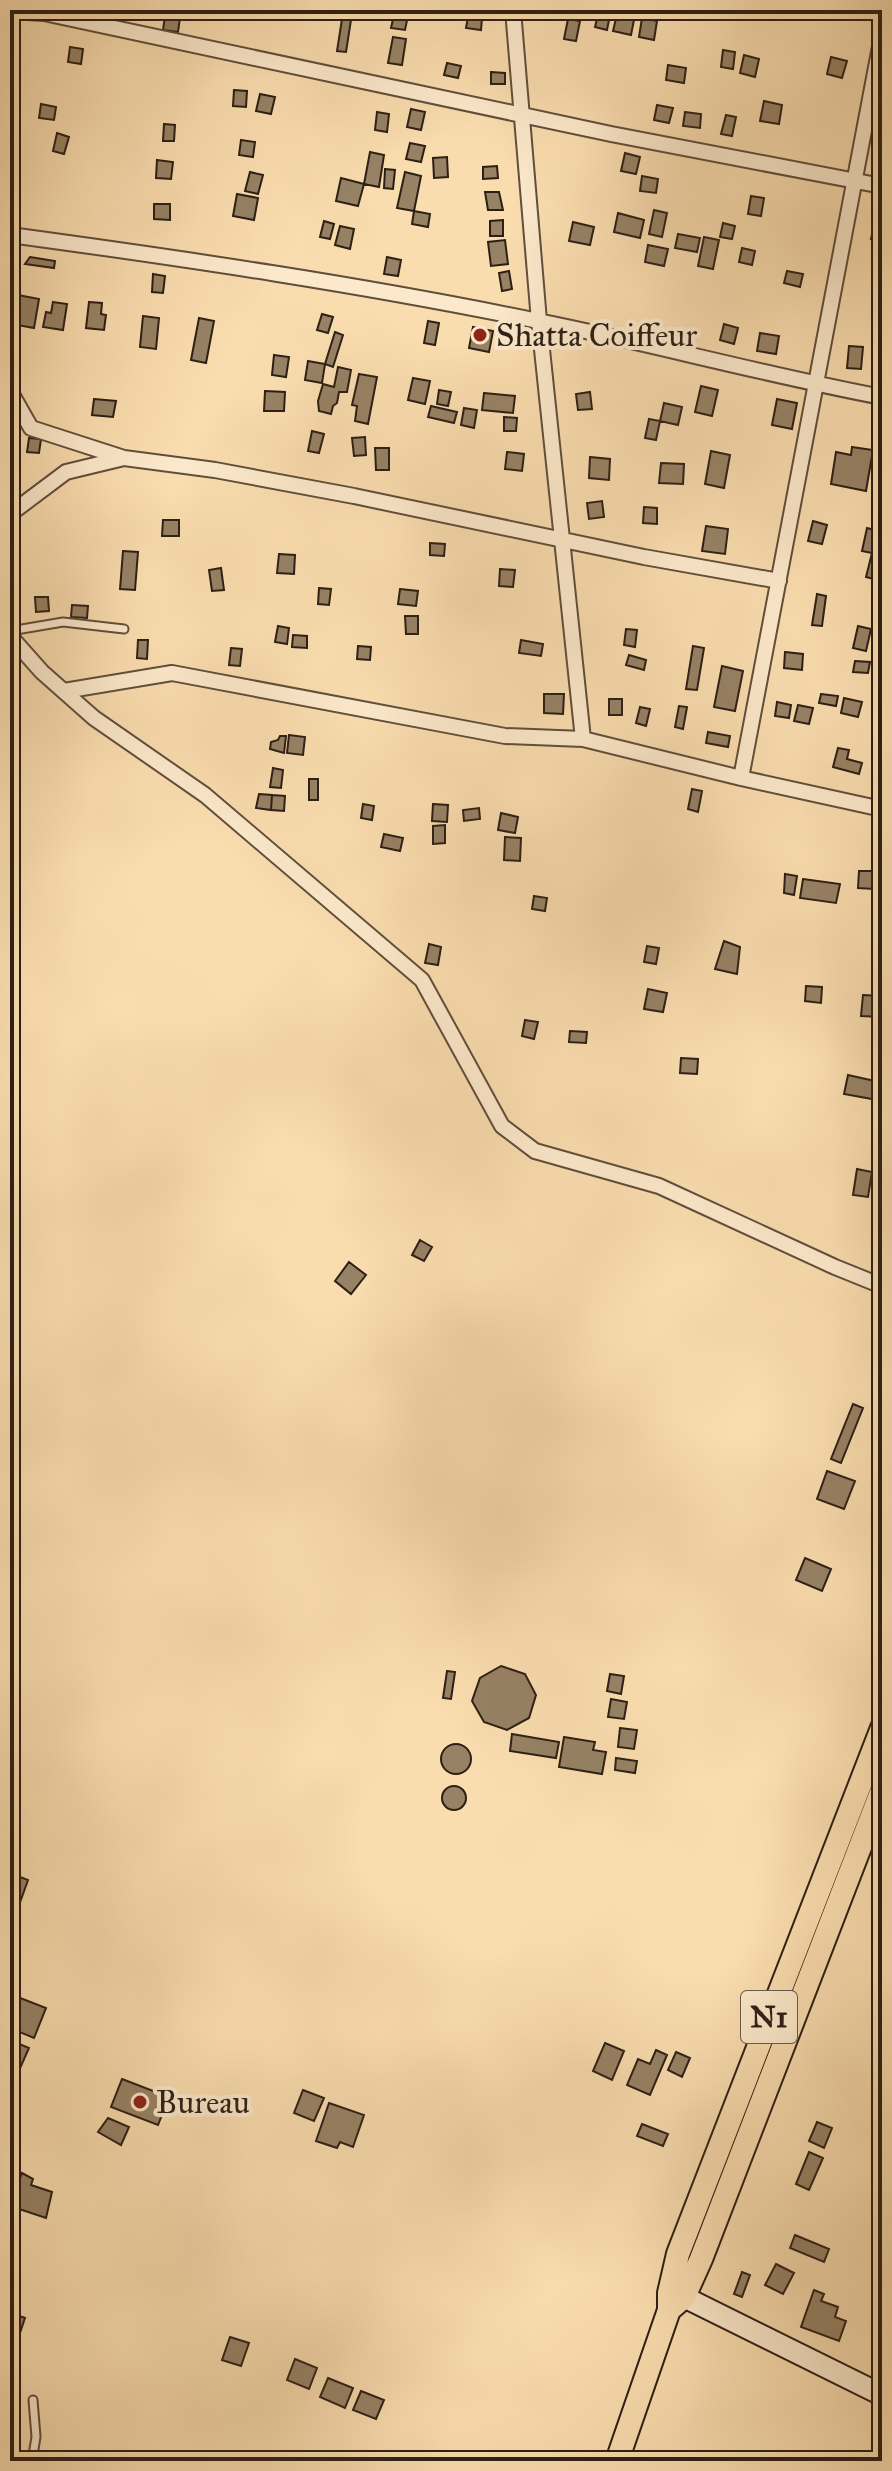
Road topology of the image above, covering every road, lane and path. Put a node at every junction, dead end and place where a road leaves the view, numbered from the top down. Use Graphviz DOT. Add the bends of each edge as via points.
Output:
graph roads {
  1 [pos="513,10"];
  2 [pos="10,11"];
  3 [pos="882,36"];
  4 [pos="522,115"];
  5 [pos="855,181"];
  6 [pos="882,186"];
  7 [pos="10,235"];
  8 [pos="539,321"];
  9 [pos="816,384"];
  10 [pos="10,391"];
  11 [pos="882,397"];
  12 [pos="124,458"];
  13 [pos="10,514"];
  14 [pos="563,540"];
  15 [pos="779,581"];
  16 [pos="124,629"];
  17 [pos="10,634"];
  18 [pos="64,691"];
  19 [pos="583,739"];
  20 [pos="741,778"];
  21 [pos="882,809"];
  22 [pos="882,1286"];
  23 [pos="882,1728"];
  24 [pos="882,1790"];
  25 [pos="674,2300"];
  26 [pos="882,2395"];
  27 [pos="33,2400"];
  28 [pos="32,2461"];
  29 [pos="617,2461"];
  1 -- 4 [label="street"];
  2 -- 4 [label="street" via="44,13"];
  3 -- 5 [label="street"];
  4 -- 5 [label="street"];
  4 -- 8 [label="street"];
  5 -- 6 [label="street"];
  5 -- 9 [label="street"];
  7 -- 8 [label="street" via="245,267"];
  8 -- 9 [label="street"];
  8 -- 14 [label="street"];
  9 -- 11 [label="street"];
  9 -- 15 [label="street"];
  10 -- 12 [label="street" via="31,428"];
  12 -- 13 [label="street" via="66,472"];
  12 -- 14 [label="street" via="215,470"];
  14 -- 15 [label="street"];
  14 -- 19 [label="street"];
  15 -- 20 [label="street"];
  16 -- 17 [label="lane" via="63,622"];
  17 -- 18 [label="street"];
  18 -- 19 [label="street" via="172,673 505,736"];
  18 -- 22 [label="street" via="205,795 422,980 502,1126 535,1151 659,1186"];
  19 -- 20 [label="street"];
  20 -- 21 [label="street"];
  23 -- 25 [label="main road, N1" via="678,2254"];
  24 -- 25 [label="main road, N1" via="712,2230"];
  25 -- 26 [label="street"];
  25 -- 29 [label="main road, N1"];
  27 -- 28 [label="lane"];
}
